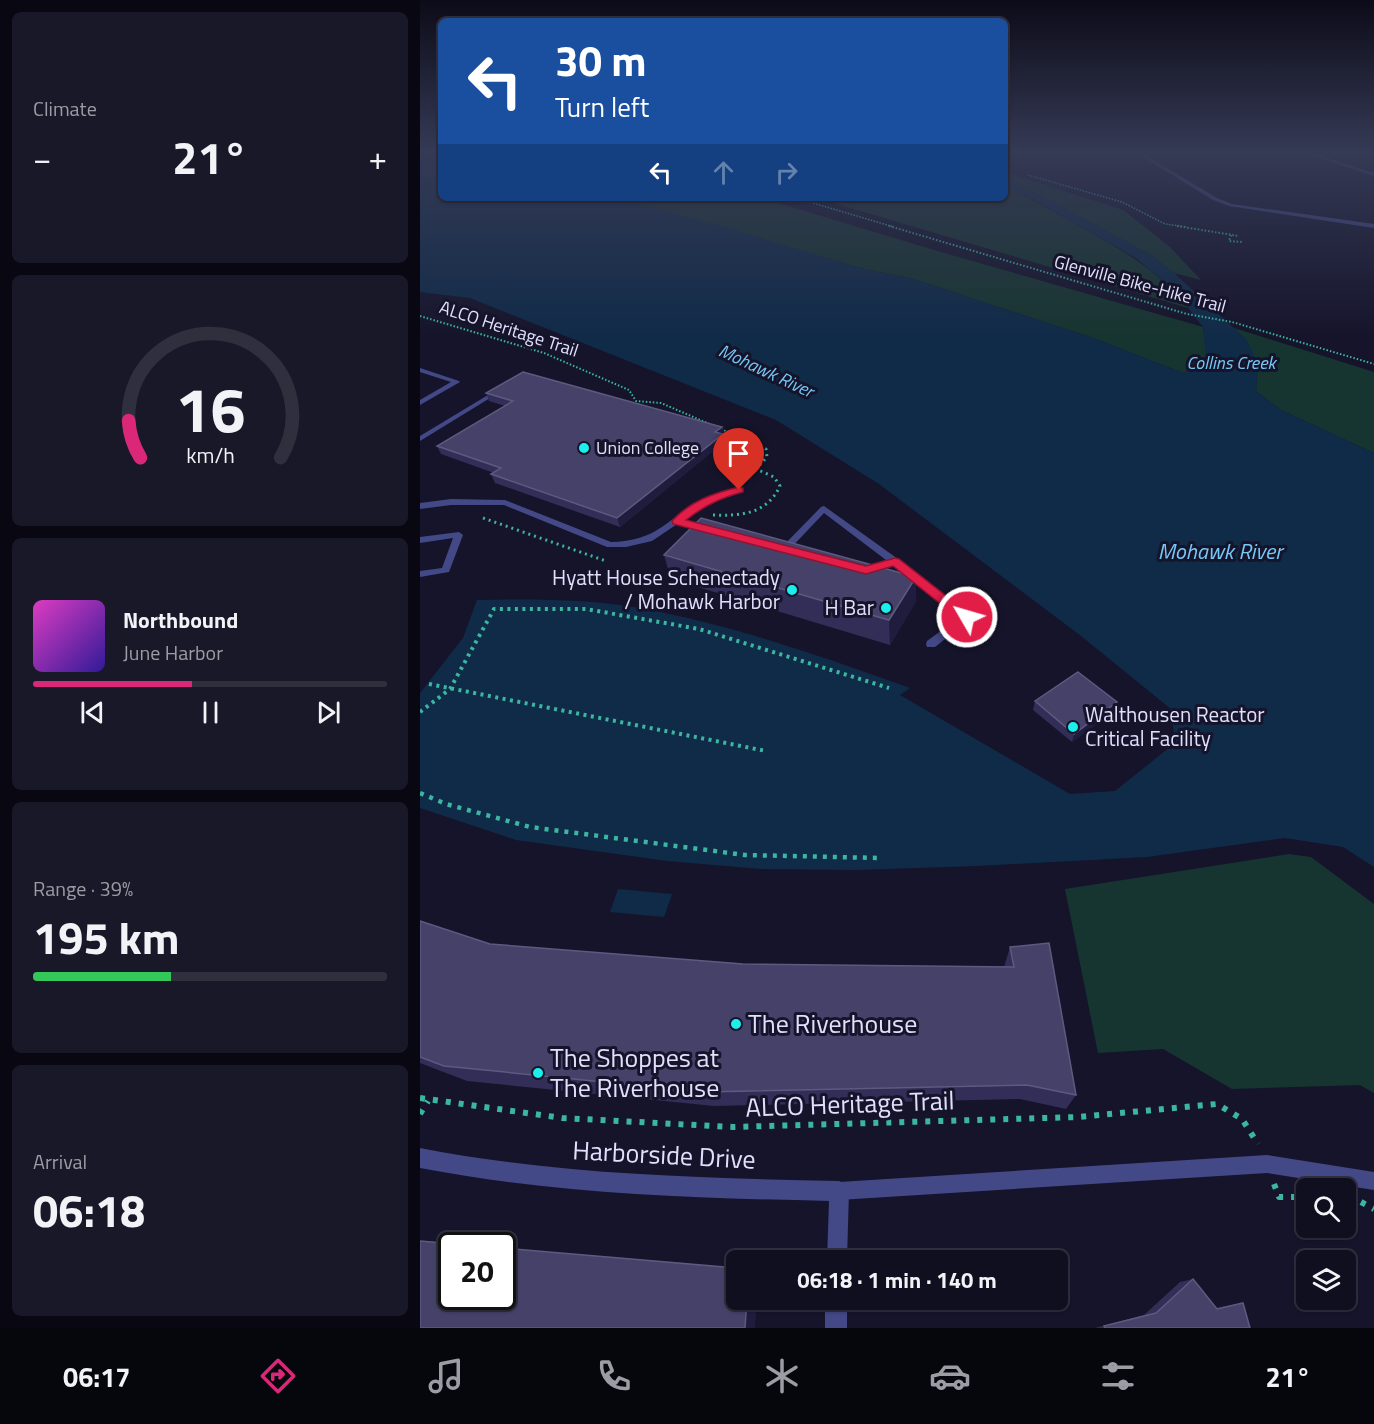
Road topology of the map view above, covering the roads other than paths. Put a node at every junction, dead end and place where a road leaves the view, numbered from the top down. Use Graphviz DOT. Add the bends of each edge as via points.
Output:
graph roads {
  1 [pos="1285,213"];
  2 [pos="1374,226"];
  3 [pos="420,370"];
  4 [pos="493,394"];
  5 [pos="420,403"];
  6 [pos="420,438"];
  7 [pos="739,490"];
  8 [pos="420,506"];
  9 [pos="677,521"];
  10 [pos="695,526"];
  11 [pos="420,540"];
  12 [pos="773,547"];
  13 [pos="784,550"];
  14 [pos="794,552"];
  15 [pos="895,561"];
  16 [pos="856,567"];
  17 [pos="420,574"];
  18 [pos="931,644"];
  19 [pos="420,1158"];
  20 [pos="1374,1181"];
  21 [pos="838,1191"];
  22 [pos="837,1250"];
  23 [pos="836,1310"];
  24 [pos="836,1328"];
  1 -- 2 [label="street"];
  3 -- 5 [label="lane" via="457,382"];
  4 -- 6 [label="lane"];
  7 -- 9 [label="lane" via="708,500"];
  8 -- 9 [label="lane" via="505,503 610,545 627,546 659,535"];
  9 -- 10 [label="lane"];
  11 -- 17 [label="lane" via="459,535 446,570"];
  12 -- 13 [label="lane"];
  13 -- 14 [label="lane"];
  13 -- 15 [label="lane" via="824,509"];
  15 -- 16 [label="lane" via="866,570"];
  15 -- 18 [label="lane" via="967,617"];
  19 -- 21 [label="street, Harborside Drive" via="481,1171 627,1185"];
  20 -- 21 [label="lane" via="1267,1164"];
  21 -- 22 [label="street"];
  23 -- 24 [label="street"];
}
